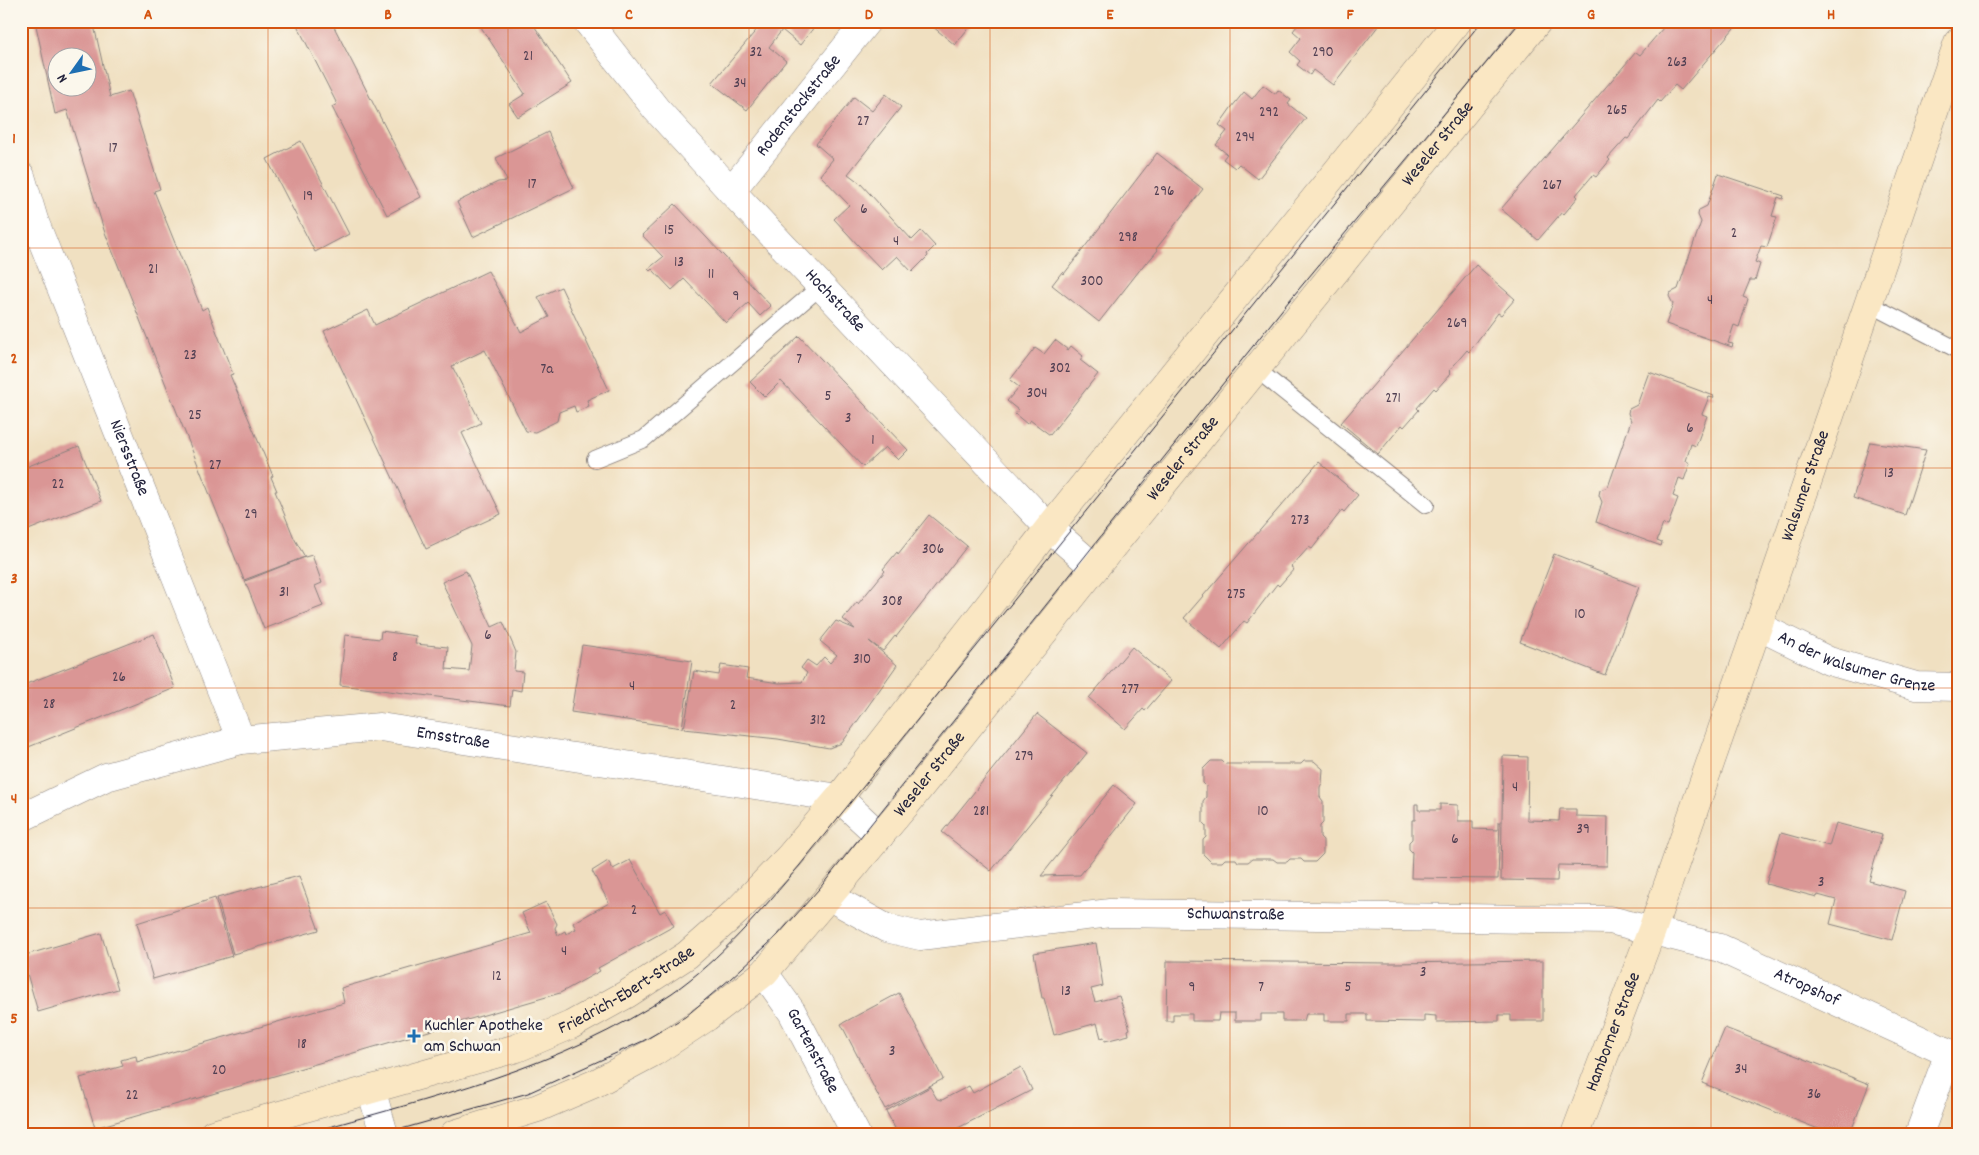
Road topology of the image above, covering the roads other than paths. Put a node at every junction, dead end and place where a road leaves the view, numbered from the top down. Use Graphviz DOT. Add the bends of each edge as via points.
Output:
graph roads {
  1 [pos="587,21"];
  2 [pos="867,21"];
  3 [pos="1458,21"];
  4 [pos="1538,21"];
  5 [pos="1958,42"];
  6 [pos="21,176"];
  7 [pos="731,191"];
  8 [pos="821,286"];
  9 [pos="1867,303"];
  10 [pos="1958,350"];
  11 [pos="1256,368"];
  12 [pos="595,459"];
  13 [pos="1426,505"];
  14 [pos="1049,528"];
  15 [pos="1095,568"];
  16 [pos="1758,626"];
  17 [pos="1958,687"];
  18 [pos="241,740"];
  19 [pos="839,798"];
  20 [pos="21,818"];
  21 [pos="880,836"];
  22 [pos="830,897"];
  23 [pos="1652,930"];
  24 [pos="764,973"];
  25 [pos="1954,1055"];
  26 [pos="371,1090"];
  27 [pos="213,1134"];
  28 [pos="384,1134"];
  29 [pos="454,1134"];
  30 [pos="856,1134"];
  31 [pos="1574,1134"];
  32 [pos="1919,1134"];
  1 -- 7 [label="street, Hochstraße" via="656,109"];
  2 -- 7 [label="street, Rodenstockstraße"];
  3 -- 14 [label="main road"];
  4 -- 11 [label="main road, Weseler Straße"];
  5 -- 9 [label="main road, Walsumer Straße"];
  6 -- 18 [label="street, Niersstraße" via="38,229"];
  7 -- 8 [label="street, Hochstraße"];
  8 -- 12 [label="lane" via="644,439"];
  8 -- 14 [label="street, Hochstraße"];
  9 -- 10 [label="lane"];
  9 -- 16 [label="main road, Walsumer Straße"];
  11 -- 13 [label="lane"];
  11 -- 15 [label="main road, Weseler Straße"];
  14 -- 15 [label="street, Hochstraße"];
  14 -- 19 [label="main road"];
  15 -- 21 [label="main road, Weseler Straße"];
  16 -- 17 [label="street, An der Walsumer Grenze" via="1829,661 1916,686"];
  16 -- 23 [label="main road, Walsumer Straße"];
  18 -- 19 [label="street, Emsstraße" via="380,727"];
  18 -- 20 [label="street, Emsstraße" via="106,776"];
  19 -- 21 [label="street"];
  19 -- 26 [label="main road, Friedrich-Ebert-Straße" via="738,911 687,955 627,994 571,1025 516,1048"];
  21 -- 22 [label="main road, Weseler Straße"];
  22 -- 23 [label="street, Schwanstraße" via="886,928 920,936 1110,914 1610,920"];
  22 -- 24 [label="main road"];
  23 -- 25 [label="street, Atropshof" via="1720,948"];
  23 -- 31 [label="main road, Hamborner Straße"];
  24 -- 29 [label="main road" via="654,1052 596,1083 538,1108"];
  24 -- 30 [label="street, Gartenstraße" via="792,1012"];
  25 -- 32 [label="street"];
  26 -- 27 [label="main road, Friedrich-Ebert-Straße"];
  26 -- 28 [label="street"];
}
